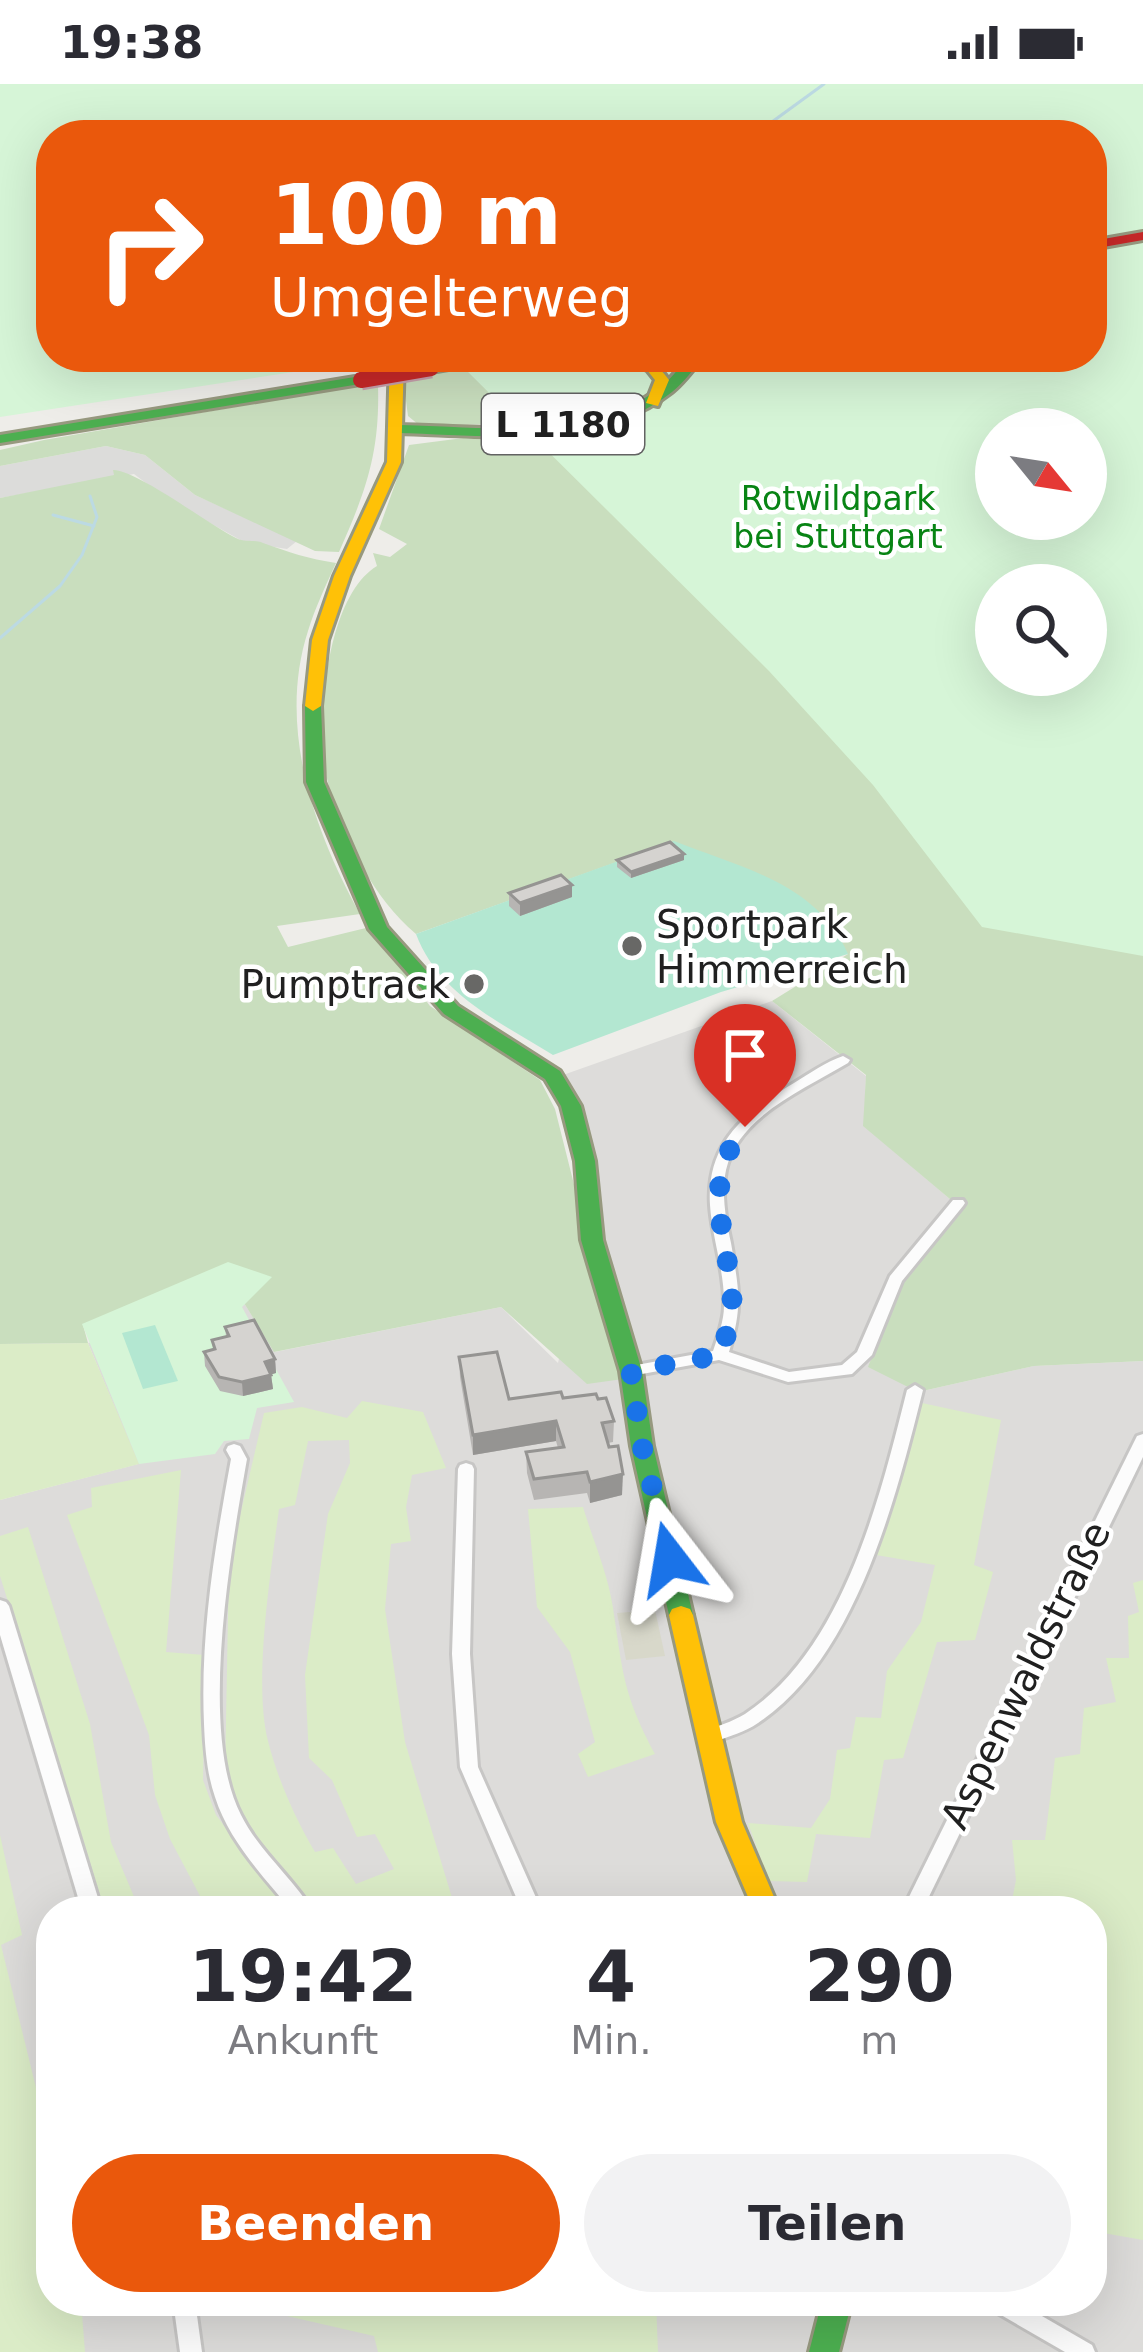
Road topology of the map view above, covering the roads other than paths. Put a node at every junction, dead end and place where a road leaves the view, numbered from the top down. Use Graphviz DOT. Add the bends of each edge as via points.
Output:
graph roads {
  1 [pos="1143,241"];
  2 [pos="1107,247"];
  3 [pos="373,372"];
  4 [pos="397,372"];
  5 [pos="654,372"];
  6 [pos="685,372"];
  7 [pos="652,403"];
  8 [pos="77,422"];
  9 [pos="0,425"];
  10 [pos="397,434"];
  11 [pos="0,443"];
  12 [pos="843,1060"];
  13 [pos="958,1203"];
  14 [pos="720,1355"];
  15 [pos="631,1371"];
  16 [pos="915,1390"];
  17 [pos="1143,1440"];
  18 [pos="234,1450"];
  19 [pos="466,1469"];
  20 [pos="0,1606"];
  21 [pos="709,1737"];
  22 [pos="87,1896"];
  23 [pos="291,1896"];
  24 [pos="525,1896"];
  25 [pos="761,1896"];
  26 [pos="919,1896"];
  27 [pos="186,2316"];
  28 [pos="832,2316"];
  29 [pos="1023,2316"];
  30 [pos="191,2352"];
  31 [pos="824,2352"];
  32 [pos="1084,2352"];
  1 -- 2 [label="main road"];
  3 -- 8 [label="main road, L 1180"];
  4 -- 10 [label="main road"];
  5 -- 7 [label="main road, L 1180" via="662,380"];
  6 -- 7 [label="main road, L 1180"];
  7 -- 10 [label="main road, L 1180" via="577,422"];
  8 -- 9 [label="main road"];
  8 -- 11 [label="main road, L 1180"];
  10 -- 15 [label="main road" via="390,478 320,640 315,782 378,929 451,1010 534,1061 563,1090 585,1162 592,1240"];
  12 -- 14 [label="street" via="745,1127 726,1149 719,1198 733,1306"];
  13 -- 14 [label="street" via="895,1280 870,1344 846,1370 788,1377"];
  14 -- 15 [label="street"];
  15 -- 21 [label="main road"];
  16 -- 21 [label="street" via="882,1514 842,1606 800,1672 754,1717"];
  17 -- 26 [label="street, Aspenwaldstraße"];
  18 -- 23 [label="street" via="214,1695 219,1782 241,1831"];
  19 -- 24 [label="street" via="461,1654 469,1767"];
  20 -- 22 [label="street"];
  21 -- 25 [label="main road" via="729,1822"];
  27 -- 30 [label="street"];
  28 -- 31 [label="main road"];
  29 -- 32 [label="street"];
}
